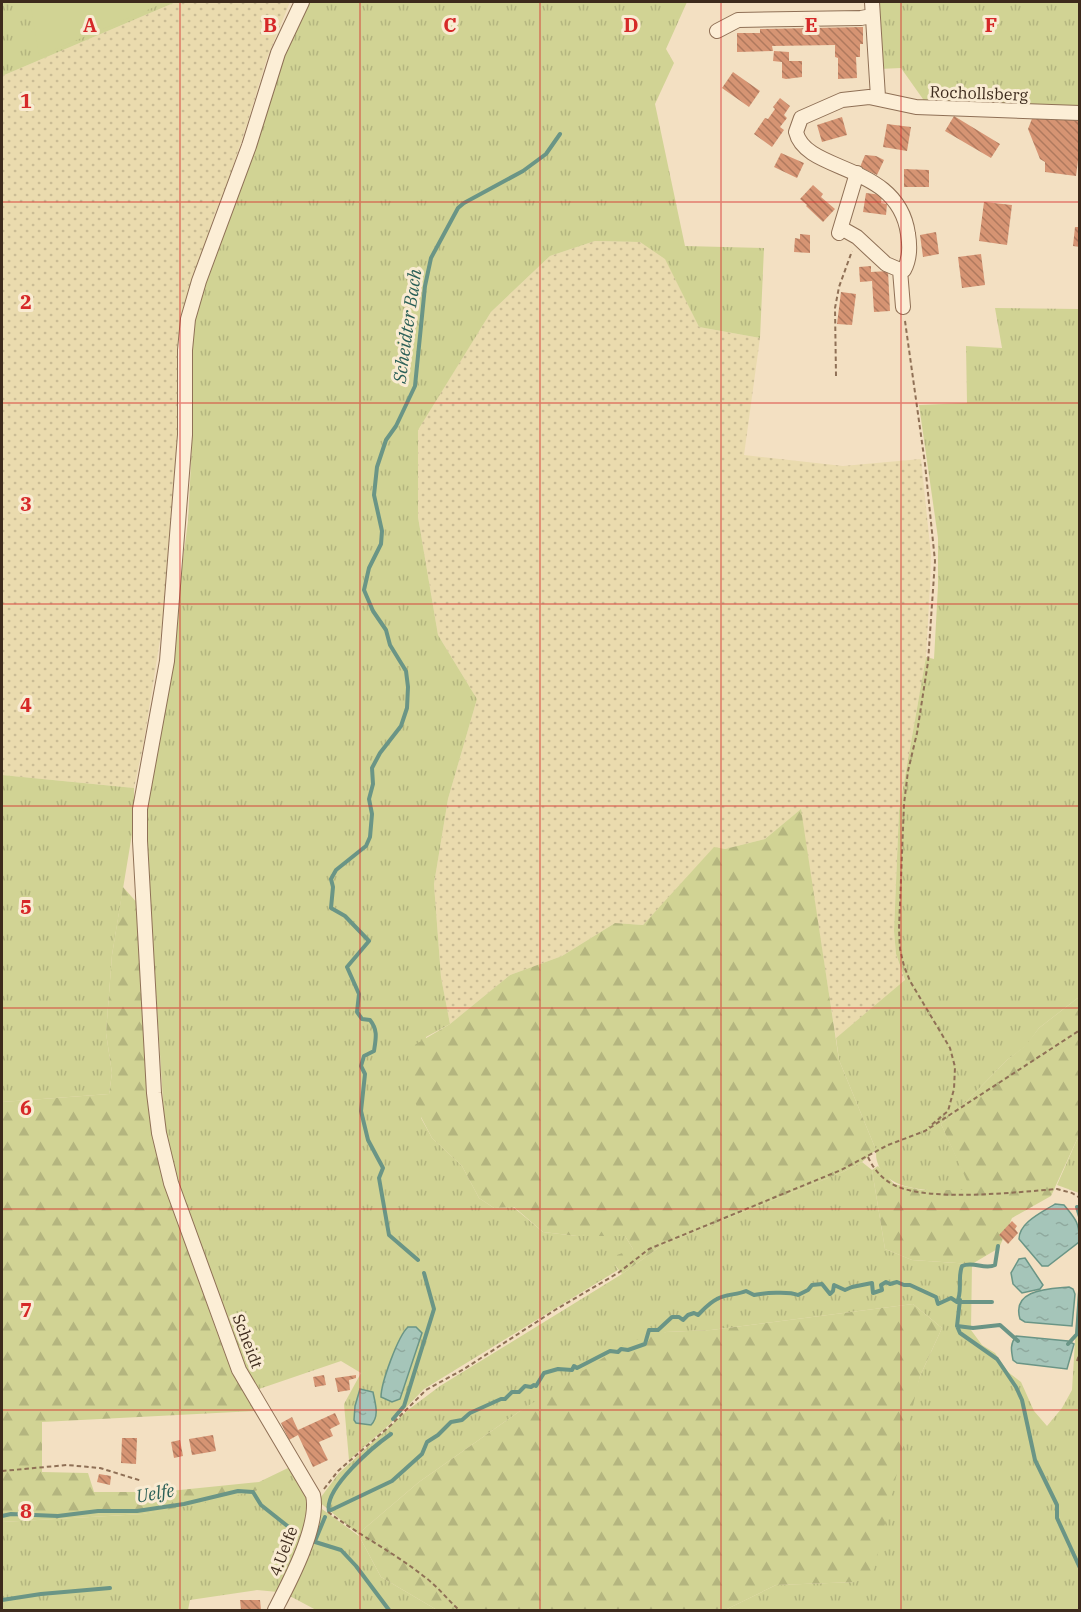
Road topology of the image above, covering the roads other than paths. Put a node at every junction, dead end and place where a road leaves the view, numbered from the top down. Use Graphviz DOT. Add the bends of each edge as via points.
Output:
graph roads {
  1 [pos="302,2"];
  2 [pos="872,9"];
  3 [pos="717,31"];
  4 [pos="878,97"];
  5 [pos="1080,113"];
  6 [pos="857,173"];
  7 [pos="900,270"];
  8 [pos="903,307"];
  9 [pos="315,1502"];
  10 [pos="275,1611"];
  1 -- 9 [label="street, Scheidt" via="278,52 188,319 185,435 167,661 140,809 140,841 154,1094 171,1183 239,1370"];
  2 -- 3 [label="street" via="861,18 738,20"];
  2 -- 4 [label="street"];
  4 -- 5 [label="street, Rochollsberg" via="916,107"];
  4 -- 6 [label="street, Rochollsberg" via="842,100 804,116 798,124 797,136 806,150"];
  6 -- 7 [label="street, Rochollsberg" via="887,192 901,208 909,241 908,262"];
  6 -- 7 [label="street" via="840,231 857,237 886,264"];
  7 -- 8 [label="street, Rochollsberg"];
  9 -- 10 [label="street, 4.Uelfe" via="300,1558"];
}
